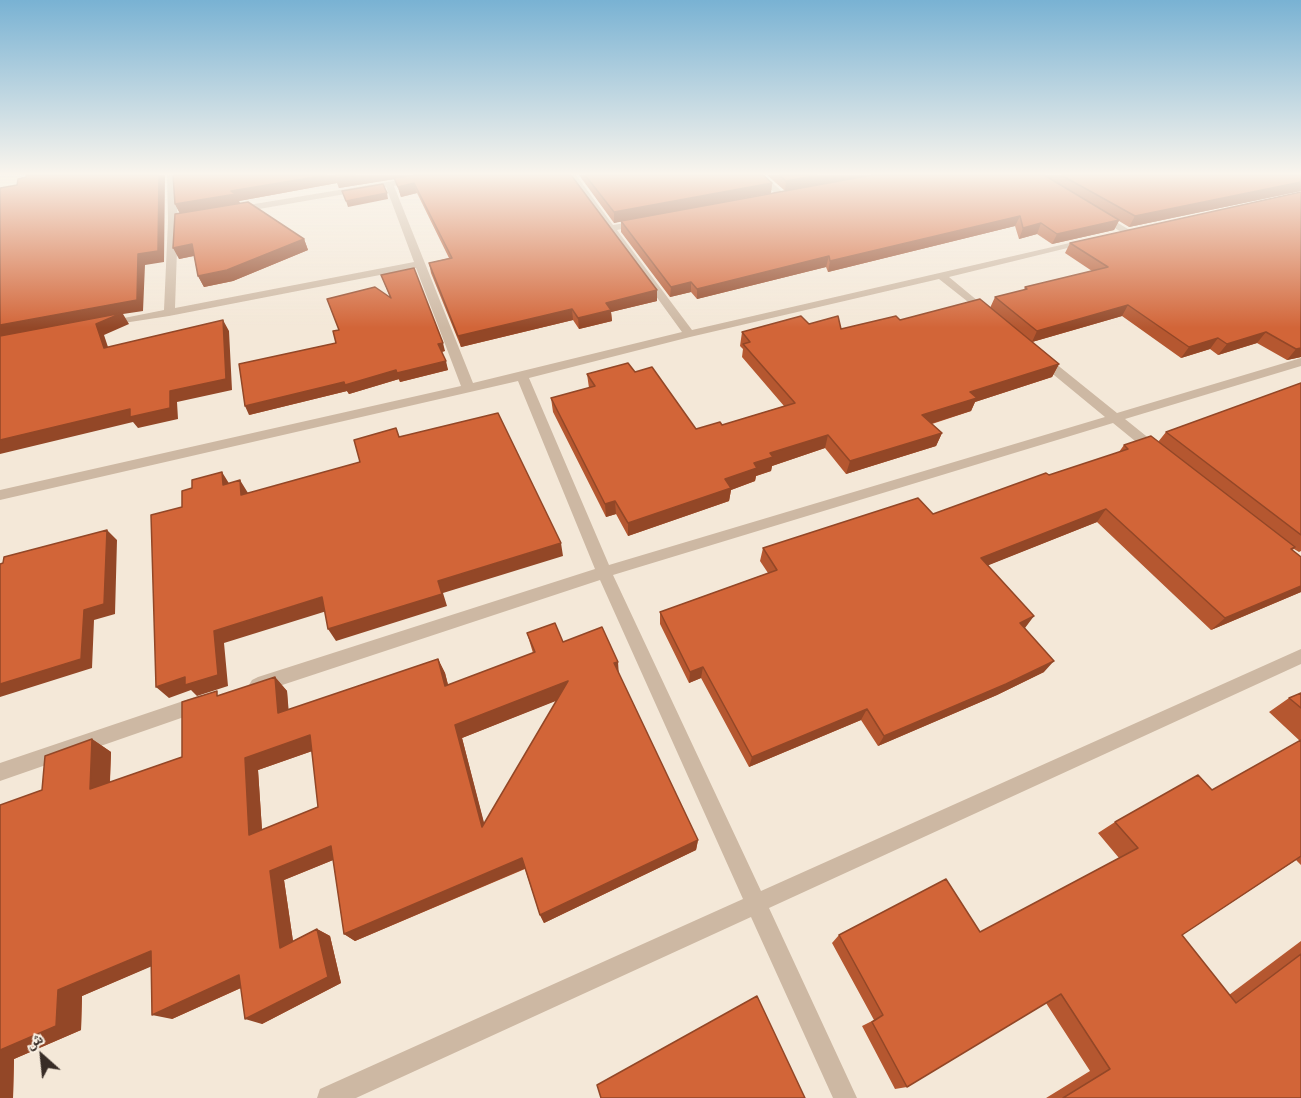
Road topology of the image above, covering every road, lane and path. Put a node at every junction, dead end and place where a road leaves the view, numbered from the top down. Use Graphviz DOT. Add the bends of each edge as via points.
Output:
graph roads {
  1 [pos="173,226"];
  2 [pos="405,226"];
  3 [pos="620,226"];
  4 [pos="1112,226"];
  5 [pos="611,228"];
  6 [pos="420,264"];
  7 [pos="941,276"];
  8 [pos="169,313"];
  9 [pos="996,321"];
  10 [pos="101,325"];
  11 [pos="689,334"];
  12 [pos="1033,351"];
  13 [pos="1301,362"];
  14 [pos="522,376"];
  15 [pos="468,387"];
  16 [pos="1116,419"];
  17 [pos="1171,463"];
  18 [pos="0,495"];
  19 [pos="604,572"];
  20 [pos="1301,656"];
  21 [pos="247,688"];
  22 [pos="214,699"];
  23 [pos="0,772"];
  24 [pos="756,903"];
  25 [pos="328,1098"];
  26 [pos="845,1098"];
  1 -- 8 [label="street"];
  2 -- 6 [label="street"];
  3 -- 5 [label="street"];
  4 -- 7 [label="street" via="1122,234"];
  5 -- 11 [label="street"];
  6 -- 8 [label="street"];
  6 -- 15 [label="street"];
  7 -- 9 [label="street"];
  7 -- 11 [label="street"];
  8 -- 10 [label="street"];
  11 -- 14 [label="street"];
  12 -- 16 [label="street"];
  13 -- 16 [label="street"];
  14 -- 15 [label="street"];
  14 -- 19 [label="street"];
  15 -- 18 [label="street"];
  16 -- 17 [label="street"];
  16 -- 19 [label="street"];
  19 -- 21 [label="street"];
  19 -- 24 [label="street"];
  20 -- 24 [label="street"];
  22 -- 23 [label="street"];
  24 -- 25 [label="street"];
  24 -- 26 [label="street"];
}
